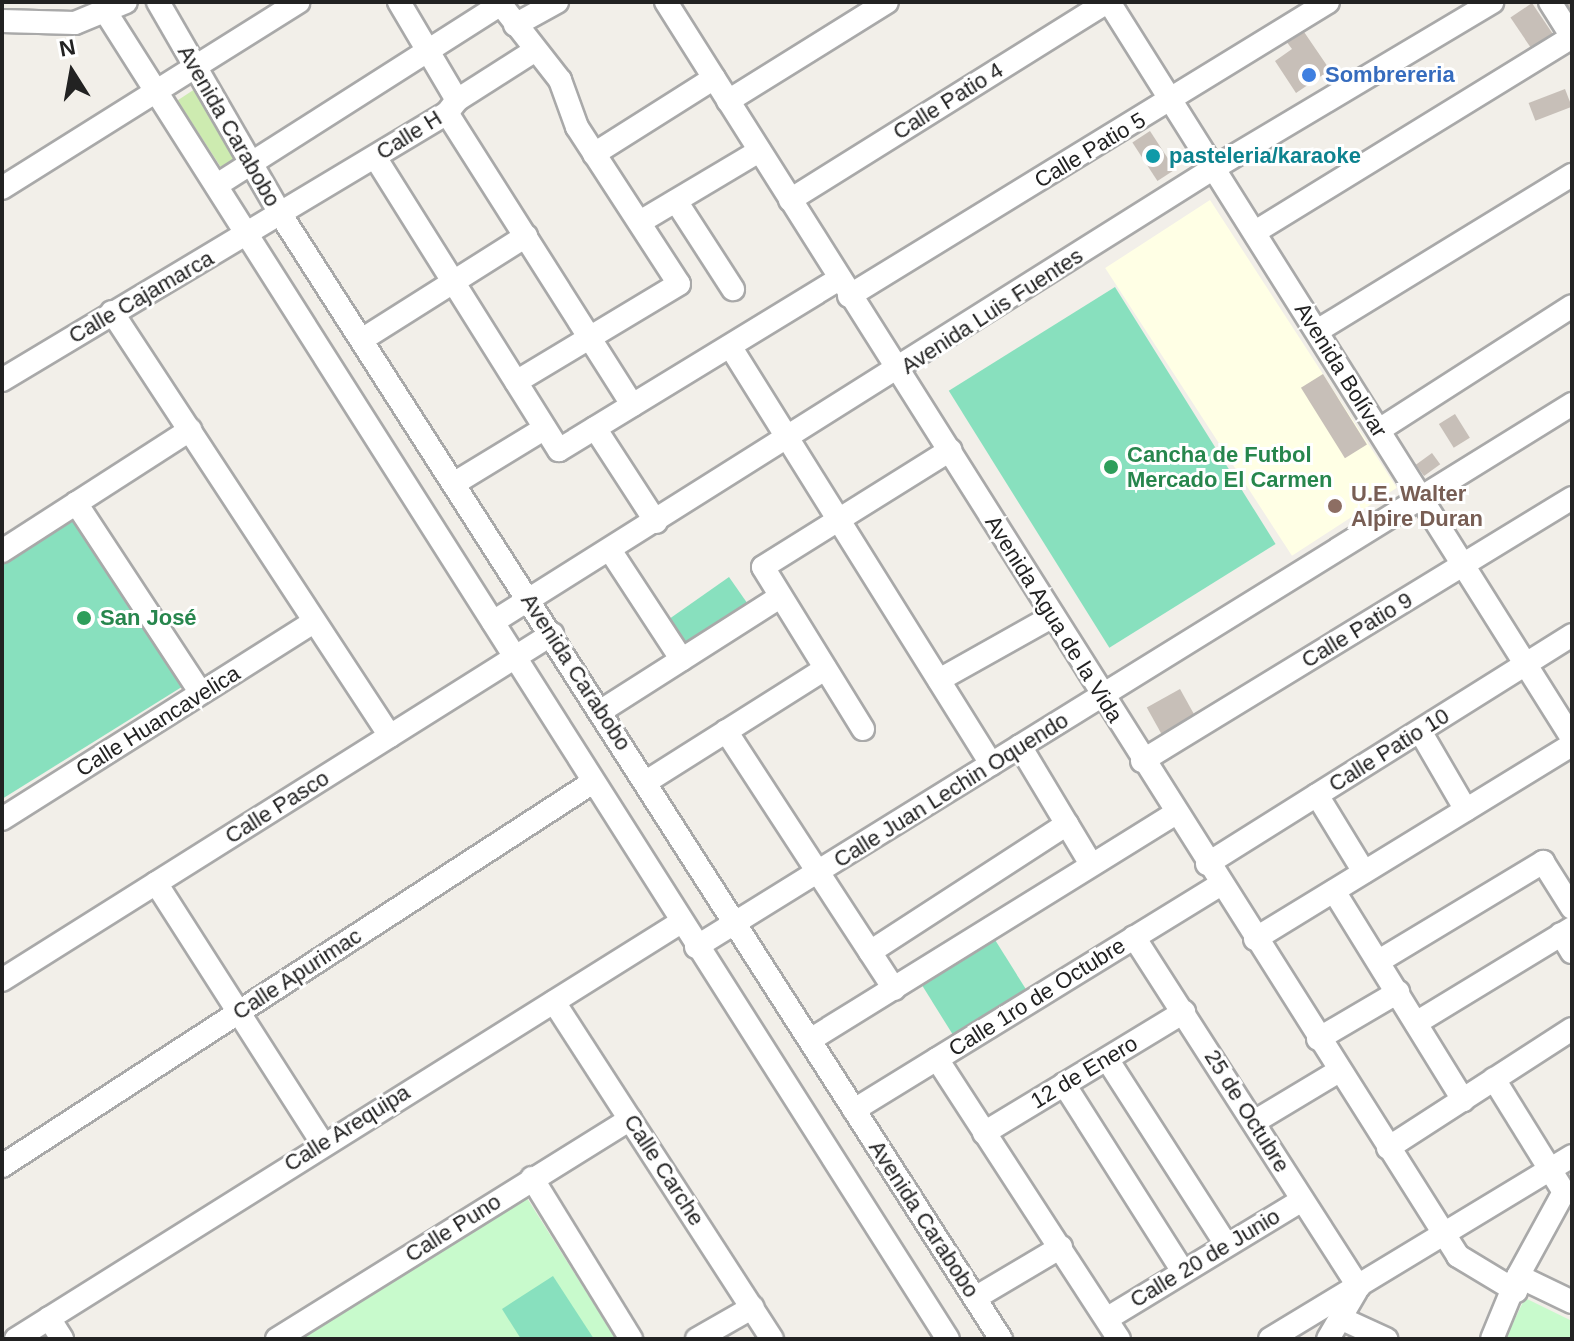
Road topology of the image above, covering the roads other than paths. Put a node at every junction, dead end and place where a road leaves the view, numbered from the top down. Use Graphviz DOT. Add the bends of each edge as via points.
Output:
graph roads {
  1 [pos="126,2"];
  2 [pos="158,2"];
  3 [pos="298,2"];
  4 [pos="399,2"];
  5 [pos="557,2"];
  6 [pos="666,2"];
  7 [pos="887,2"];
  8 [pos="1108,2"];
  9 [pos="1328,2"];
  10 [pos="1492,2"];
  11 [pos="1550,2"];
  12 [pos="499,3"];
  13 [pos="107,14"];
  14 [pos="2,21"];
  15 [pos="515,25"];
  16 [pos="1572,37"];
  17 [pos="430,48"];
  18 [pos="534,51"];
  19 [pos="193,66"];
  20 [pos="714,78"];
  21 [pos="155,92"];
  22 [pos="728,101"];
  23 [pos="1172,101"];
  24 [pos="452,106"];
  25 [pos="759,151"];
  26 [pos="594,154"];
  27 [pos="375,157"];
  28 [pos="251,164"];
  29 [pos="1214,168"];
  30 [pos="1572,175"];
  31 [pos="217,185"];
  32 [pos="2,188"];
  33 [pos="790,200"];
  34 [pos="676,201"];
  35 [pos="281,215"];
  36 [pos="640,222"];
  37 [pos="1255,232"];
  38 [pos="249,234"];
  39 [pos="526,236"];
  40 [pos="454,282"];
  41 [pos="844,288"];
  42 [pos="733,289"];
  43 [pos="1572,306"];
  44 [pos="112,312"];
  45 [pos="1317,331"];
  46 [pos="591,337"];
  47 [pos="363,339"];
  48 [pos="730,346"];
  49 [pos="900,371"];
  50 [pos="2,380"];
  51 [pos="516,382"];
  52 [pos="1572,404"];
  53 [pos="632,405"];
  54 [pos="545,428"];
  55 [pos="595,428"];
  56 [pos="190,430"];
  57 [pos="1379,430"];
  58 [pos="788,440"];
  59 [pos="950,450"];
  60 [pos="455,483"];
  61 [pos="1422,498"];
  62 [pos="1572,498"];
  63 [pos="76,503"];
  64 [pos="838,520"];
  65 [pos="656,522"];
  66 [pos="610,550"];
  67 [pos="2,551"];
  68 [pos="1464,565"];
  69 [pos="780,597"];
  70 [pos="530,599"];
  71 [pos="1053,616"];
  72 [pos="314,622"];
  73 [pos="493,622"];
  74 [pos="552,634"];
  75 [pos="1572,635"];
  76 [pos="515,658"];
  77 [pos="682,660"];
  78 [pos="1526,665"];
  79 [pos="825,669"];
  80 [pos="939,680"];
  81 [pos="201,693"];
  82 [pos="1103,696"];
  83 [pos="601,711"];
  84 [pos="863,729"];
  85 [pos="726,731"];
  86 [pos="1420,731"];
  87 [pos="390,736"];
  88 [pos="1572,738"];
  89 [pos="1572,745"];
  90 [pos="1020,746"];
  91 [pos="1142,761"];
  92 [pos="991,764"];
  93 [pos="593,782"];
  94 [pos="646,782"];
  95 [pos="1317,795"];
  96 [pos="1466,810"];
  97 [pos="1175,814"];
  98 [pos="2,819"];
  99 [pos="1067,824"];
  100 [pos="1091,864"];
  101 [pos="1207,864"];
  102 [pos="1364,872"];
  103 [pos="819,874"];
  104 [pos="156,883"];
  105 [pos="1220,885"];
  106 [pos="1334,891"];
  107 [pos="1572,908"];
  108 [pos="681,922"];
  109 [pos="735,924"];
  110 [pos="1134,937"];
  111 [pos="1568,938"];
  112 [pos="1255,939"];
  113 [pos="696,947"];
  114 [pos="870,952"];
  115 [pos="1379,961"];
  116 [pos="2,980"];
  117 [pos="894,989"];
  118 [pos="1398,992"];
  119 [pos="554,1002"];
  120 [pos="239,1012"];
  121 [pos="1184,1012"];
  122 [pos="1416,1023"];
  123 [pos="1572,1029"];
  124 [pos="1318,1039"];
  125 [pos="810,1040"];
  126 [pos="937,1059"];
  127 [pos="1107,1059"];
  128 [pos="1339,1071"];
  129 [pos="1494,1079"];
  130 [pos="1064,1084"];
  131 [pos="1463,1100"];
  132 [pos="854,1110"];
  133 [pos="630,1119"];
  134 [pos="1254,1122"];
  135 [pos="984,1133"];
  136 [pos="322,1143"];
  137 [pos="1388,1148"];
  138 [pos="1572,1156"];
  139 [pos="2,1166"];
  140 [pos="1551,1169"];
  141 [pos="532,1178"];
  142 [pos="1302,1200"];
  143 [pos="1445,1233"];
  144 [pos="1225,1243"];
  145 [pos="1061,1247"];
  146 [pos="1182,1270"];
  147 [pos="1517,1283"];
  148 [pos="1359,1287"];
  149 [pos="975,1298"];
  150 [pos="1572,1302"];
  151 [pos="753,1307"];
  152 [pos="49,1318"];
  153 [pos="1108,1318"];
  154 [pos="1340,1318"];
  155 [pos="16,1339"];
  156 [pos="62,1339"];
  157 [pos="277,1339"];
  158 [pos="631,1339"];
  159 [pos="697,1339"];
  160 [pos="772,1339"];
  161 [pos="948,1339"];
  162 [pos="1001,1339"];
  163 [pos="1119,1339"];
  164 [pos="1270,1339"];
  165 [pos="1328,1339"];
  166 [pos="1386,1339"];
  167 [pos="1492,1339"];
  1 -- 13 [label="street"];
  2 -- 19 [label="street, Avenida Carabobo"];
  3 -- 19 [label="street"];
  4 -- 17 [label="street"];
  5 -- 15 [label="street"];
  6 -- 20 [label="street, Avenida Agua de la Vida"];
  7 -- 22 [label="street"];
  8 -- 23 [label="street, Avenida Bolívar"];
  8 -- 33 [label="street, Calle Patio 4"];
  9 -- 23 [label="street, Calle Patio 5"];
  10 -- 29 [label="street, Avenida Luis Fuentes"];
  11 -- 16 [label="street"];
  12 -- 15 [label="street"];
  12 -- 17 [label="street"];
  13 -- 14 [label="street" via="75,23"];
  13 -- 21 [label="street, Avenida Carabobo"];
  15 -- 18 [label="street"];
  16 -- 37 [label="street"];
  17 -- 24 [label="street"];
  17 -- 28 [label="street"];
  18 -- 24 [label="street, Calle H"];
  18 -- 26 [label="street" via="560,80 577,127"];
  19 -- 21 [label="street"];
  19 -- 28 [label="street, Avenida Carabobo"];
  20 -- 22 [label="street, Avenida Agua de la Vida"];
  20 -- 26 [label="street"];
  21 -- 31 [label="street, Avenida Carabobo"];
  21 -- 32 [label="street"];
  22 -- 25 [label="street, Avenida Agua de la Vida"];
  23 -- 29 [label="street, Avenida Bolívar"];
  23 -- 41 [label="street, Calle Patio 5"];
  24 -- 27 [label="street, Calle H"];
  24 -- 39 [label="street"];
  25 -- 33 [label="street, Avenida Agua de la Vida"];
  25 -- 34 [label="street"];
  26 -- 36 [label="street"];
  27 -- 35 [label="street, Calle H"];
  27 -- 40 [label="street"];
  28 -- 31 [label="street"];
  28 -- 35 [label="street, Avenida Carabobo"];
  29 -- 37 [label="street, Avenida Bolívar"];
  29 -- 49 [label="street, Avenida Luis Fuentes"];
  30 -- 45 [label="street"];
  31 -- 38 [label="street, Avenida Carabobo"];
  33 -- 41 [label="street, Avenida Agua de la Vida"];
  34 -- 36 [label="street"];
  34 -- 42 [label="street"];
  35 -- 38 [label="street, Calle Cajamarca"];
  35 -- 47 [label="street, Avenida Carabobo"];
  36 -- 46 [label="street" via="679,284"];
  37 -- 45 [label="street, Avenida Bolívar"];
  38 -- 44 [label="street, Calle Cajamarca"];
  38 -- 73 [label="street, Avenida Carabobo"];
  39 -- 40 [label="street"];
  39 -- 46 [label="street"];
  40 -- 47 [label="street"];
  40 -- 51 [label="street"];
  41 -- 48 [label="street, Calle Patio 5"];
  41 -- 49 [label="street, Avenida Agua de la Vida"];
  43 -- 57 [label="street"];
  44 -- 50 [label="street, Calle Cajamarca"];
  44 -- 56 [label="street"];
  45 -- 57 [label="street, Avenida Bolívar"];
  46 -- 51 [label="street"];
  46 -- 53 [label="street"];
  47 -- 60 [label="street, Avenida Carabobo"];
  48 -- 53 [label="street, Calle Patio 5"];
  48 -- 58 [label="street"];
  49 -- 58 [label="street, Avenida Luis Fuentes"];
  49 -- 59 [label="street, Avenida Agua de la Vida"];
  51 -- 54 [label="street"];
  52 -- 61 [label="street, Calle Juan Lechin Oquendo"];
  53 -- 55 [label="street, Calle Patio 5"];
  54 -- 55 [label="street, Calle Patio 5" via="559,450"];
  54 -- 60 [label="street"];
  55 -- 65 [label="street"];
  56 -- 63 [label="street"];
  56 -- 72 [label="street"];
  57 -- 61 [label="street, Avenida Bolívar"];
  58 -- 64 [label="street"];
  58 -- 65 [label="street, Avenida Luis Fuentes"];
  59 -- 64 [label="street"];
  59 -- 71 [label="street, Avenida Agua de la Vida"];
  60 -- 70 [label="street, Avenida Carabobo"];
  61 -- 68 [label="street, Avenida Bolívar"];
  61 -- 82 [label="street, Calle Juan Lechin Oquendo"];
  62 -- 68 [label="street, Calle Patio 9"];
  63 -- 67 [label="street"];
  63 -- 81 [label="street"];
  64 -- 69 [label="street" via="763,567"];
  64 -- 80 [label="street"];
  65 -- 66 [label="street, Avenida Luis Fuentes"];
  66 -- 70 [label="street, Avenida Luis Fuentes"];
  66 -- 77 [label="street"];
  68 -- 78 [label="street, Avenida Bolívar"];
  68 -- 91 [label="street, Calle Patio 9"];
  69 -- 77 [label="street"];
  69 -- 79 [label="street"];
  70 -- 73 [label="street, Avenida Luis Fuentes"];
  70 -- 74 [label="street, Avenida Carabobo"];
  71 -- 80 [label="street"];
  71 -- 82 [label="street, Avenida Agua de la Vida"];
  72 -- 81 [label="street, Calle Huancavelica"];
  72 -- 87 [label="street"];
  73 -- 76 [label="street, Avenida Carabobo"];
  74 -- 76 [label="street, Calle Pasco"];
  74 -- 83 [label="street, Avenida Carabobo"];
  75 -- 78 [label="street, Calle Patio 10"];
  76 -- 87 [label="street, Calle Pasco"];
  76 -- 93 [label="street, Avenida Carabobo"];
  77 -- 83 [label="street"];
  78 -- 86 [label="street, Calle Patio 10"];
  78 -- 88 [label="street, Avenida Bolívar"];
  79 -- 84 [label="street"];
  79 -- 85 [label="street"];
  80 -- 92 [label="street"];
  81 -- 98 [label="street, Calle Huancavelica"];
  82 -- 90 [label="street, Calle Juan Lechin Oquendo"];
  82 -- 91 [label="street, Avenida Agua de la Vida"];
  83 -- 94 [label="street, Avenida Carabobo"];
  85 -- 94 [label="street"];
  85 -- 103 [label="street"];
  86 -- 95 [label="street, Calle Patio 10"];
  86 -- 96 [label="street"];
  87 -- 104 [label="street, Calle Pasco"];
  89 -- 96 [label="street"];
  90 -- 92 [label="street, Calle Juan Lechin Oquendo"];
  90 -- 99 [label="street"];
  91 -- 97 [label="street, Avenida Agua de la Vida"];
  92 -- 103 [label="street, Calle Juan Lechin Oquendo"];
  93 -- 108 [label="street, Avenida Carabobo"];
  93 -- 120 [label="street, Calle Apurimac"];
  94 -- 109 [label="street, Avenida Carabobo"];
  95 -- 101 [label="street, Calle Patio 10"];
  95 -- 102 [label="street"];
  96 -- 102 [label="street"];
  97 -- 100 [label="street"];
  97 -- 101 [label="street, Avenida Agua de la Vida"];
  99 -- 100 [label="street"];
  99 -- 114 [label="street"];
  100 -- 117 [label="street"];
  101 -- 105 [label="street, Avenida Agua de la Vida"];
  102 -- 106 [label="street"];
  103 -- 109 [label="street, Calle Juan Lechin Oquendo"];
  103 -- 114 [label="street"];
  104 -- 116 [label="street, Calle Pasco"];
  104 -- 120 [label="street"];
  105 -- 110 [label="street, Calle 1ro de Octubre"];
  105 -- 112 [label="street, Avenida Agua de la Vida"];
  106 -- 112 [label="street"];
  106 -- 115 [label="street"];
  107 -- 115 [label="street" via="1543,862"];
  108 -- 113 [label="street, Avenida Carabobo"];
  108 -- 119 [label="street, Calle Arequipa"];
  109 -- 113 [label="street, Calle Juan Lechin Oquendo"];
  109 -- 125 [label="street, Avenida Carabobo"];
  110 -- 121 [label="street, 25 de Octubre"];
  110 -- 126 [label="street, Calle 1ro de Octubre"];
  111 -- 122 [label="street"];
  112 -- 124 [label="street, Avenida Agua de la Vida"];
  113 -- 161 [label="street, Avenida Carabobo"];
  114 -- 117 [label="street"];
  115 -- 118 [label="street"];
  117 -- 125 [label="street"];
  118 -- 122 [label="street"];
  118 -- 124 [label="street"];
  119 -- 133 [label="street, Calle Carche"];
  119 -- 136 [label="street, Calle Arequipa"];
  120 -- 136 [label="street"];
  120 -- 139 [label="street, Calle Apurimac"];
  121 -- 127 [label="street, 12 de Enero"];
  121 -- 134 [label="street, 25 de Octubre"];
  122 -- 131 [label="street"];
  123 -- 129 [label="street"];
  124 -- 128 [label="street, Avenida Agua de la Vida"];
  125 -- 132 [label="street, Avenida Carabobo"];
  126 -- 132 [label="street, Calle 1ro de Octubre"];
  126 -- 135 [label="street"];
  127 -- 130 [label="street, 12 de Enero"];
  127 -- 144 [label="street"];
  128 -- 134 [label="street"];
  128 -- 137 [label="street, Avenida Agua de la Vida"];
  129 -- 131 [label="street"];
  129 -- 140 [label="street"];
  130 -- 135 [label="street, 12 de Enero"];
  130 -- 146 [label="street"];
  131 -- 137 [label="street"];
  132 -- 149 [label="street, Avenida Carabobo"];
  133 -- 141 [label="street, Calle Puno"];
  133 -- 151 [label="street, Calle Carche"];
  134 -- 142 [label="street, 25 de Octubre"];
  135 -- 145 [label="street"];
  136 -- 152 [label="street, Calle Arequipa"];
  137 -- 143 [label="street, Avenida Agua de la Vida"];
  138 -- 140 [label="street"];
  140 -- 143 [label="street"];
  140 -- 147 [label="street" via="1564,1192"];
  141 -- 157 [label="street, Calle Puno"];
  141 -- 158 [label="street"];
  142 -- 144 [label="street, Calle 20 de Junio"];
  142 -- 148 [label="street, 25 de Octubre"];
  143 -- 147 [label="street, Avenida Agua de la Vida" via="1458,1256"];
  143 -- 148 [label="street"];
  144 -- 146 [label="street, Calle 20 de Junio"];
  145 -- 149 [label="street"];
  145 -- 153 [label="street"];
  146 -- 153 [label="street, Calle 20 de Junio"];
  147 -- 150 [label="street, Avenida Agua de la Vida"];
  147 -- 167 [label="street"];
  148 -- 154 [label="street"];
  148 -- 164 [label="street"];
  149 -- 162 [label="street, Avenida Carabobo"];
  151 -- 159 [label="street"];
  151 -- 160 [label="street, Calle Carche"];
  152 -- 155 [label="street, Calle Arequipa"];
  152 -- 156 [label="street"];
  153 -- 163 [label="street"];
  154 -- 165 [label="street"];
  154 -- 166 [label="street"];
}
